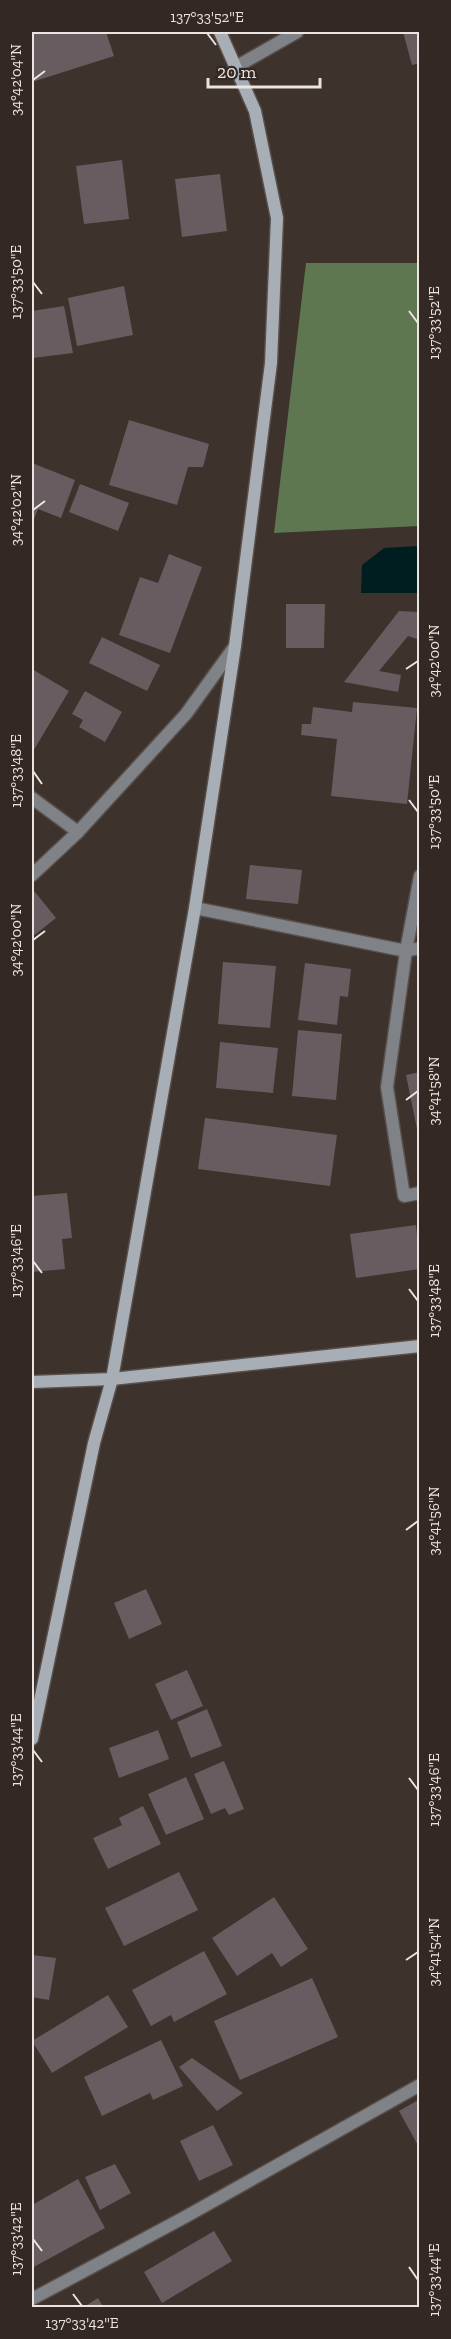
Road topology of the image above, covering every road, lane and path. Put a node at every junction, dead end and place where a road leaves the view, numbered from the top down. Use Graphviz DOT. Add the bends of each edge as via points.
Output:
graph roads {
  1 [pos="220,32"];
  2 [pos="297,32"];
  3 [pos="234,68"];
  4 [pos="235,646"];
  5 [pos="32,798"];
  6 [pos="78,832"];
  7 [pos="32,875"];
  8 [pos="420,876"];
  9 [pos="195,908"];
  10 [pos="420,948"];
  11 [pos="406,951"];
  12 [pos="420,1193"];
  13 [pos="420,1346"];
  14 [pos="112,1380"];
  15 [pos="32,1382"];
  16 [pos="32,1739"];
  17 [pos="420,2085"];
  18 [pos="32,2299"];
  1 -- 3 [label="street"];
  2 -- 3 [label="street"];
  3 -- 4 [label="street" via="255,111 277,218 270,363"];
  4 -- 6 [label="street" via="186,714"];
  4 -- 9 [label="street"];
  5 -- 6 [label="street"];
  6 -- 7 [label="street"];
  8 -- 11 [label="street"];
  9 -- 11 [label="street"];
  9 -- 14 [label="street"];
  10 -- 11 [label="street"];
  11 -- 12 [label="street" via="387,1087 404,1196"];
  13 -- 14 [label="street"];
  14 -- 15 [label="street"];
  14 -- 16 [label="street" via="94,1443"];
  17 -- 18 [label="street"];
}
